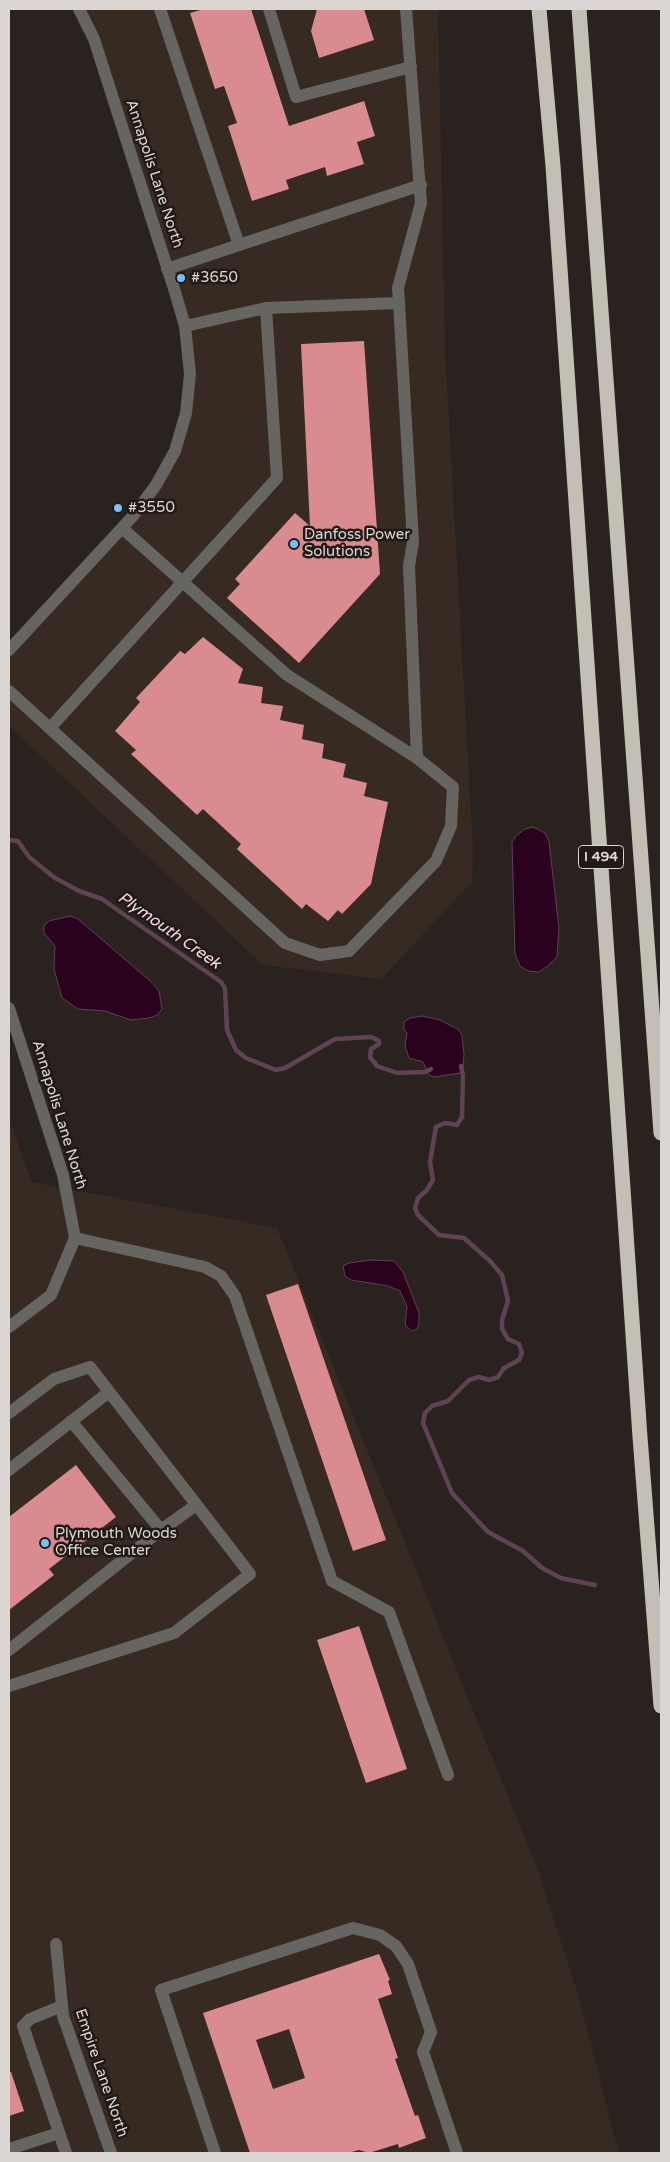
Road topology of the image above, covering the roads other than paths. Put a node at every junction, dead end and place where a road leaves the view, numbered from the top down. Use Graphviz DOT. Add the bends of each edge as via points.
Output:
graph roads {
  1 [pos="79,9"];
  2 [pos="160,9"];
  3 [pos="268,9"];
  4 [pos="406,9"];
  5 [pos="539,9"];
  6 [pos="579,9"];
  7 [pos="411,67"];
  8 [pos="421,185"];
  9 [pos="239,246"];
  10 [pos="167,268"];
  11 [pos="399,303"];
  12 [pos="266,308"];
  13 [pos="185,326"];
  14 [pos="122,528"];
  15 [pos="181,582"];
  16 [pos="9,650"];
  17 [pos="9,691"];
  18 [pos="50,728"];
  19 [pos="417,758"];
  20 [pos="9,1008"];
  21 [pos="661,1133"];
  22 [pos="75,1238"];
  23 [pos="9,1327"];
  24 [pos="109,1392"];
  25 [pos="9,1413"];
  26 [pos="71,1422"];
  27 [pos="9,1470"];
  28 [pos="196,1505"];
  29 [pos="161,1530"];
  30 [pos="9,1650"];
  31 [pos="9,1686"];
  32 [pos="661,1706"];
  33 [pos="448,1775"];
  34 [pos="56,1944"];
  35 [pos="62,2006"];
  36 [pos="59,2133"];
  37 [pos="9,2149"];
  38 [pos="66,2153"];
  39 [pos="111,2153"];
  40 [pos="215,2153"];
  41 [pos="456,2153"];
  1 -- 10 [label="street, Annapolis Lane North" via="94,39"];
  2 -- 9 [label="street"];
  3 -- 7 [label="street" via="296,97"];
  4 -- 7 [label="street"];
  5 -- 32 [label="highway, I 494" via="554,166 639,1427"];
  6 -- 21 [label="highway, I 494"];
  7 -- 8 [label="street"];
  8 -- 9 [label="street"];
  8 -- 11 [label="street" via="421,203 398,288"];
  9 -- 10 [label="street"];
  10 -- 13 [label="street, Annapolis Lane North"];
  11 -- 12 [label="street"];
  11 -- 19 [label="street" via="412,542 408,566"];
  12 -- 13 [label="street"];
  12 -- 15 [label="street" via="277,478"];
  13 -- 14 [label="street, Annapolis Lane North" via="190,374 186,413 175,451 156,485"];
  14 -- 15 [label="street"];
  14 -- 16 [label="street, Annapolis Lane North"];
  15 -- 18 [label="street"];
  15 -- 19 [label="street" via="287,675"];
  17 -- 18 [label="street"];
  18 -- 19 [label="street" via="285,943 320,955 349,951 436,861 451,826 453,788"];
  20 -- 22 [label="street, Annapolis Lane North" via="63,1174"];
  22 -- 23 [label="street" via="51,1295"];
  22 -- 33 [label="street" via="205,1267 221,1276 235,1296 332,1581 389,1612"];
  24 -- 25 [label="street" via="90,1367 54,1379"];
  24 -- 26 [label="street"];
  24 -- 28 [label="street"];
  26 -- 27 [label="street"];
  26 -- 29 [label="street"];
  28 -- 29 [label="street"];
  28 -- 31 [label="street" via="250,1574 174,1633"];
  29 -- 30 [label="street"];
  34 -- 35 [label="street, Empire Lane North"];
  35 -- 36 [label="street" via="30,2019 23,2026"];
  35 -- 39 [label="street, Empire Lane North"];
  36 -- 37 [label="street"];
  36 -- 38 [label="street"];
  40 -- 41 [label="street" via="161,1990 353,1928 380,1935 396,1946 408,1964 431,2032 422,2052"];
}
